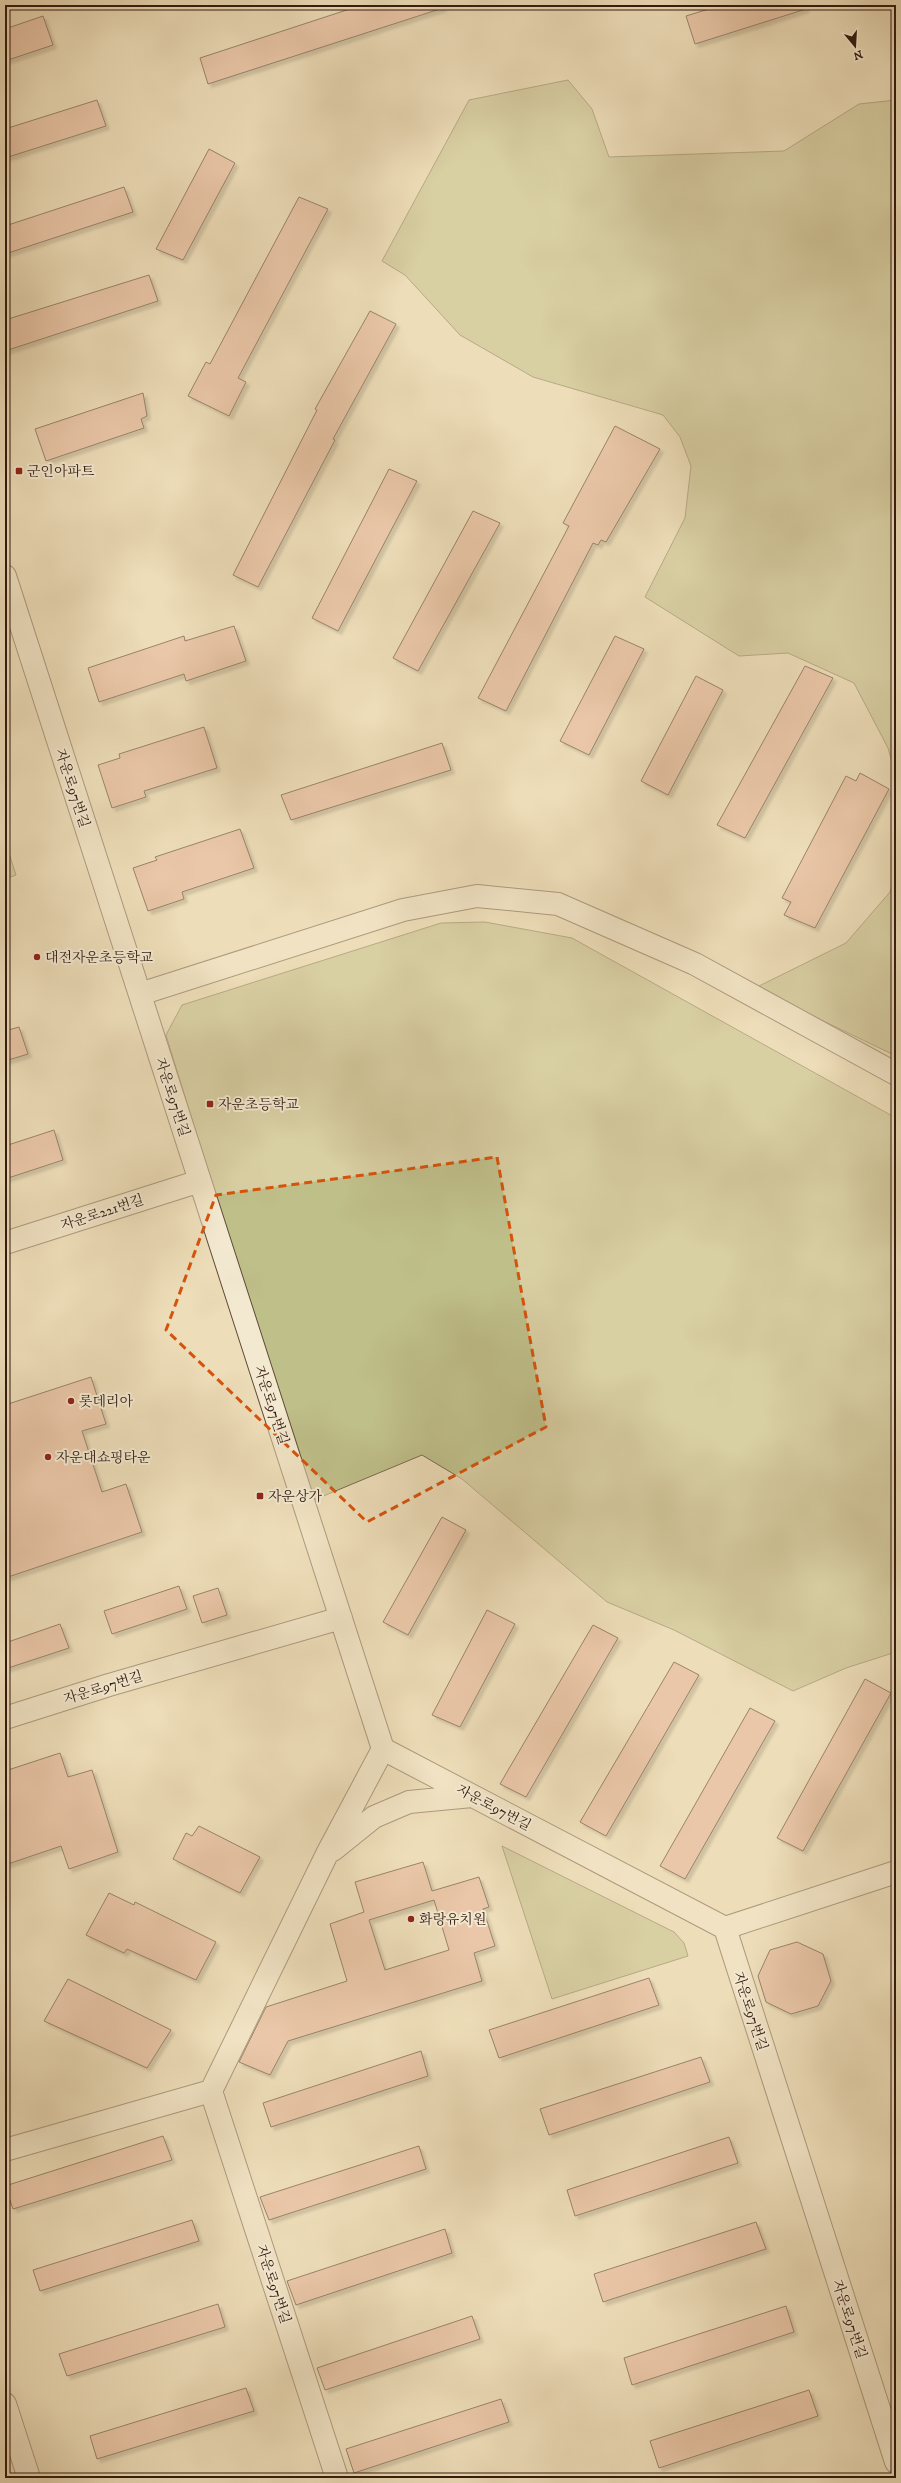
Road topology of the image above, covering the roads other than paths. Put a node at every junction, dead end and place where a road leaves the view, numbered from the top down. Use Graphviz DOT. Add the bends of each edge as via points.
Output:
graph roads {
  1 [pos="5,576"];
  2 [pos="140,994"];
  3 [pos="896,1074"];
  4 [pos="200,1181"];
  5 [pos="5,1243"];
  6 [pos="341,1618"];
  7 [pos="5,1718"];
  8 [pos="382,1749"];
  9 [pos="472,1796"];
  10 [pos="327,1854"];
  11 [pos="896,1872"];
  12 [pos="725,1928"];
  13 [pos="211,2091"];
  14 [pos="5,2150"];
  15 [pos="5,2404"];
  16 [pos="896,2462"];
  17 [pos="29,2478"];
  18 [pos="337,2478"];
  1 -- 2 [label="street, 자운로97번길"];
  2 -- 3 [label="street" via="403,910 477,896 558,904 695,964"];
  2 -- 4 [label="street, 자운로97번길"];
  4 -- 5 [label="street, 자운로221번길"];
  4 -- 6 [label="street, 자운로97번길"];
  6 -- 7 [label="street, 자운로97번길" via="108,1685"];
  6 -- 8 [label="street, 자운로97번길"];
  8 -- 9 [label="street, 자운로97번길"];
  8 -- 10 [label="street"];
  9 -- 10 [label="street" via="409,1802 374,1817"];
  9 -- 12 [label="street, 자운로97번길"];
  10 -- 13 [label="street"];
  11 -- 12 [label="street"];
  12 -- 16 [label="street, 자운로97번길"];
  13 -- 14 [label="street"];
  13 -- 18 [label="street, 자운로97번길"];
  15 -- 17 [label="street"];
}
